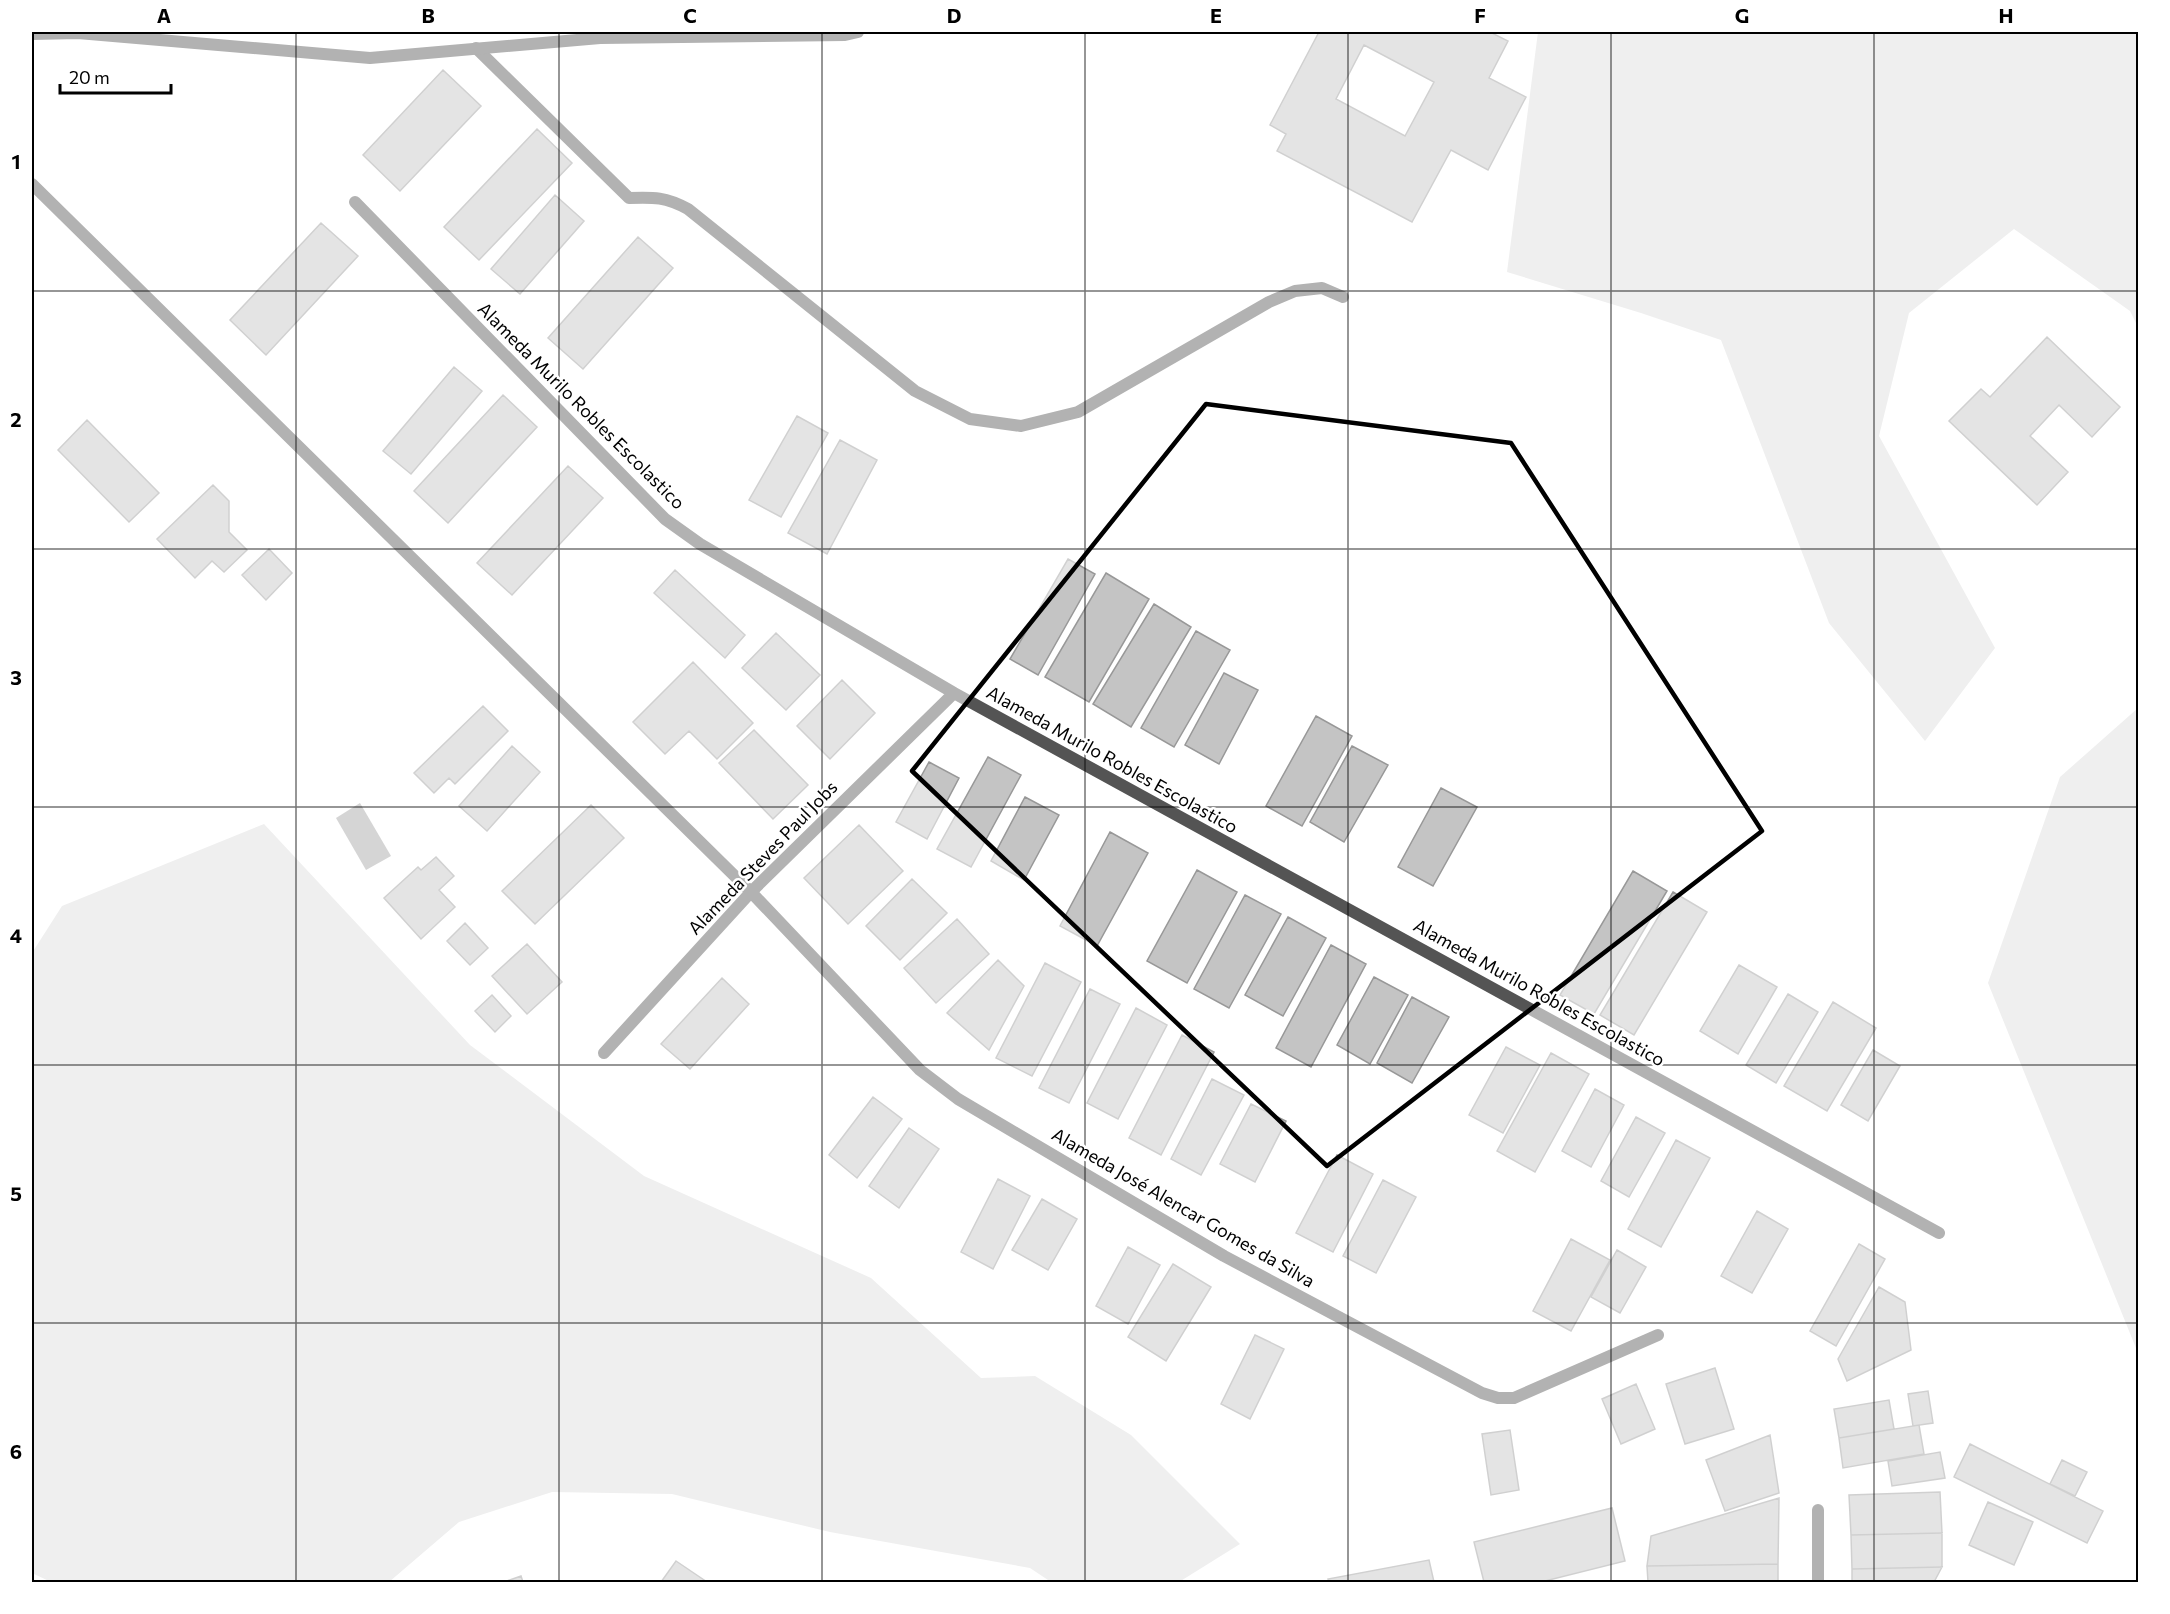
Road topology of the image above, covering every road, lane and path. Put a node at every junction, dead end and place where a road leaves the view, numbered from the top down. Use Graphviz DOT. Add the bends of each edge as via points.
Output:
graph roads {
  1 [pos="858,32"];
  2 [pos="32,34"];
  3 [pos="476,48"];
  4 [pos="32,184"];
  5 [pos="355,202"];
  6 [pos="1343,297"];
  7 [pos="954,693"];
  8 [pos="751,892"];
  9 [pos="604,1053"];
  10 [pos="1939,1233"];
  11 [pos="1658,1335"];
  12 [pos="1818,1510"];
  13 [pos="1818,1582"];
  1 -- 3 [label="street" via="600,38"];
  2 -- 3 [label="street" via="78,33 370,58"];
  3 -- 6 [label="street" via="628,198 658,196 688,209 915,391 970,419 1021,426 1078,412 1269,302 1295,291 1322,288"];
  4 -- 8 [label="street"];
  5 -- 7 [label="street, Alameda Murilo Robles Escolastico" via="665,519 700,544"];
  7 -- 8 [label="street, Alameda Steves Paul Jobs"];
  7 -- 10 [label="street, Alameda Murilo Robles Escolastico"];
  8 -- 9 [label="street, Alameda Steves Paul Jobs"];
  8 -- 11 [label="street, Alameda José Alencar Gomes da Silva" via="920,1070 958,1099 1224,1256 1482,1393 1514,1398"];
  12 -- 13 [label="street"];
}
